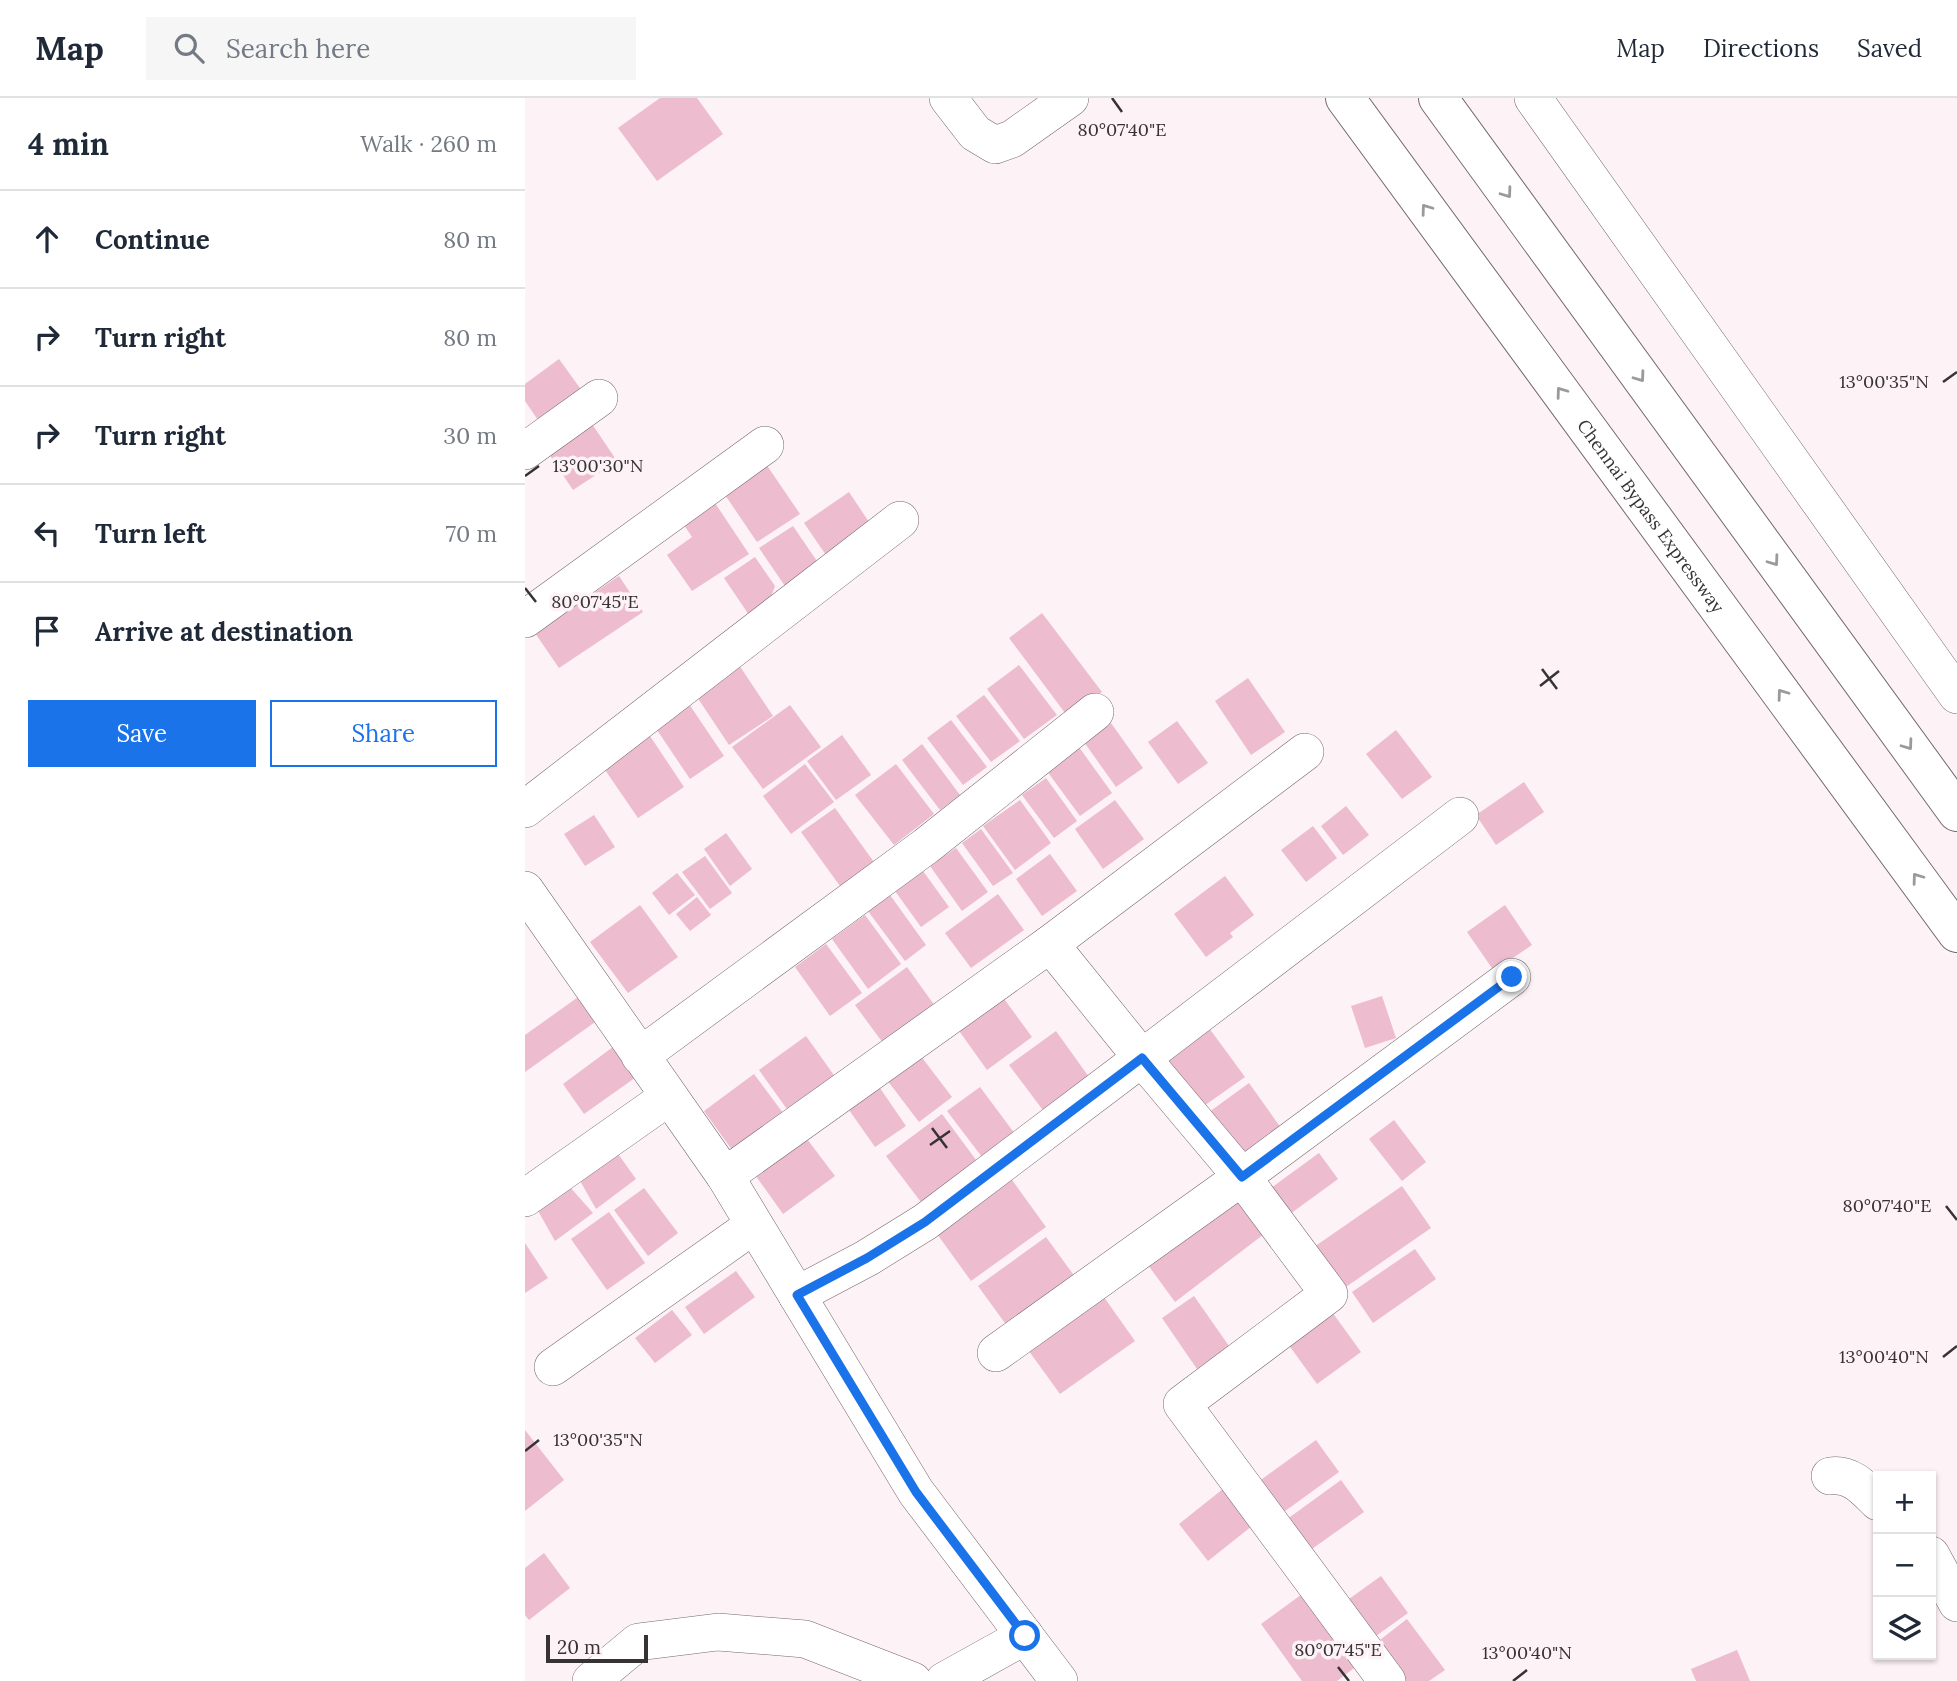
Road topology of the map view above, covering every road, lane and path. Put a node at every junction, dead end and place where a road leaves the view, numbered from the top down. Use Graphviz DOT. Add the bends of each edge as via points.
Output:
graph roads {
  1 [pos="948,98"];
  2 [pos="1070,98"];
  3 [pos="1345,98"];
  4 [pos="1438,98"];
  5 [pos="1534,98"];
  6 [pos="599,398"];
  7 [pos="765,445"];
  8 [pos="525,451"];
  9 [pos="900,520"];
  10 [pos="525,620"];
  11 [pos="1957,695"];
  12 [pos="1095,712"];
  13 [pos="1305,752"];
  14 [pos="525,809"];
  15 [pos="1957,812"];
  16 [pos="1460,816"];
  17 [pos="525,890"];
  18 [pos="1957,933"];
  19 [pos="1050,944"];
  20 [pos="1512,977"];
  21 [pos="640,1056"];
  22 [pos="1142,1058"];
  23 [pos="667,1098"];
  24 [pos="725,1176"];
  25 [pos="1242,1177"];
  26 [pos="531,1183"];
  27 [pos="754,1225"];
  28 [pos="797,1295"];
  29 [pos="996,1353"];
  30 [pos="553,1367"];
  31 [pos="1830,1476"];
  32 [pos="1873,1497"];
  33 [pos="1936,1564"];
  34 [pos="1957,1603"];
  35 [pos="1025,1636"];
  36 [pos="590,1681"];
  37 [pos="913,1681"];
  38 [pos="944,1681"];
  39 [pos="1059,1681"];
  40 [pos="1387,1681"];
  1 -- 2 [label="street" via="975,133 995,145 1012,139"];
  18 -- 3 [label="highway, Chennai Bypass Expressway, one-way"];
  4 -- 15 [label="highway, one-way"];
  5 -- 11 [label="street"];
  6 -- 8 [label="street"];
  7 -- 10 [label="street"];
  9 -- 14 [label="street"];
  12 -- 21 [label="street" via="926,846"];
  13 -- 19 [label="street"];
  16 -- 22 [label="street"];
  17 -- 21 [label="street"];
  19 -- 22 [label="street"];
  19 -- 24 [label="street"];
  20 -- 25 [label="street"];
  21 -- 23 [label="street"];
  22 -- 25 [label="street"];
  22 -- 28 [label="street" via="925,1222"];
  23 -- 24 [label="street"];
  23 -- 26 [label="street"];
  24 -- 27 [label="street"];
  25 -- 29 [label="street"];
  25 -- 40 [label="street" via="1329,1294 1182,1404"];
  27 -- 28 [label="street"];
  27 -- 30 [label="street"];
  28 -- 35 [label="street" via="916,1492"];
  31 -- 32 [label="street" via="1843,1474"];
  33 -- 34 [label="street"];
  35 -- 38 [label="street"];
  35 -- 39 [label="street"];
  36 -- 37 [label="street" via="638,1642 719,1632 805,1639"];
}
